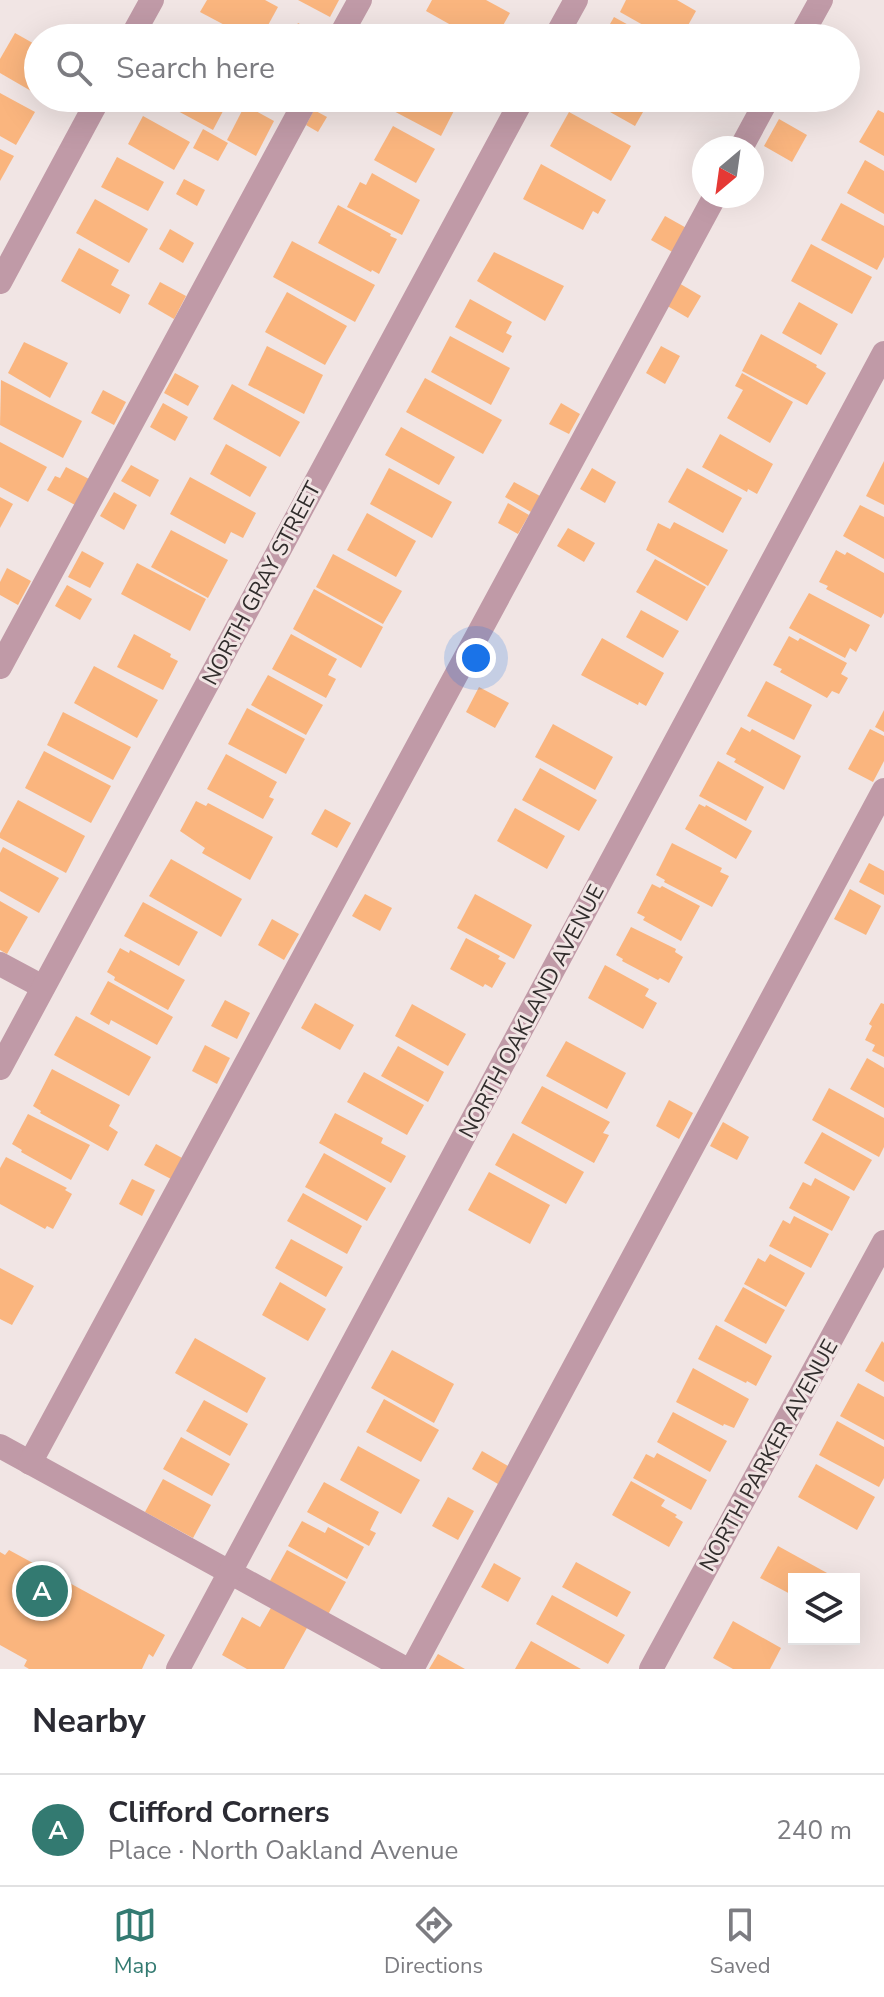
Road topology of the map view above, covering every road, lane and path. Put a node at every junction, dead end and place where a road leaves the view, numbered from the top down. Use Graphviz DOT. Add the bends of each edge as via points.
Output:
graph roads {
  1 [pos="152,0"];
  2 [pos="360,0"];
  3 [pos="576,0"];
  4 [pos="821,0"];
  5 [pos="139,24"];
  6 [pos="347,24"];
  7 [pos="563,24"];
  8 [pos="808,24"];
  9 [pos="91,112"];
  10 [pos="299,112"];
  11 [pos="515,112"];
  12 [pos="760,112"];
  13 [pos="747,136"];
  14 [pos="709,208"];
  15 [pos="0,282"];
  16 [pos="884,353"];
  17 [pos="0,667"];
  18 [pos="884,790"];
  19 [pos="0,964"];
  20 [pos="43,987"];
  21 [pos="0,1068"];
  22 [pos="884,1242"];
  23 [pos="0,1446"];
  24 [pos="30,1463"];
  25 [pos="230,1572"];
  26 [pos="178,1669"];
  27 [pos="406,1669"];
  28 [pos="412,1669"];
  29 [pos="651,1669"];
  1 -- 5 [label="street"];
  2 -- 6 [label="street"];
  3 -- 7 [label="street"];
  4 -- 8 [label="street"];
  9 -- 15 [label="street"];
  10 -- 17 [label="street"];
  11 -- 20 [label="street, NORTH GRAY STREET"];
  12 -- 13 [label="street"];
  14 -- 24 [label="street"];
  16 -- 25 [label="street, NORTH OAKLAND AVENUE"];
  18 -- 28 [label="street"];
  19 -- 20 [label="street"];
  20 -- 21 [label="street, NORTH GRAY STREET"];
  22 -- 29 [label="street, NORTH PARKER AVENUE"];
  23 -- 24 [label="street"];
  24 -- 25 [label="street"];
  25 -- 26 [label="street, NORTH OAKLAND AVENUE"];
  25 -- 27 [label="street"];
}
